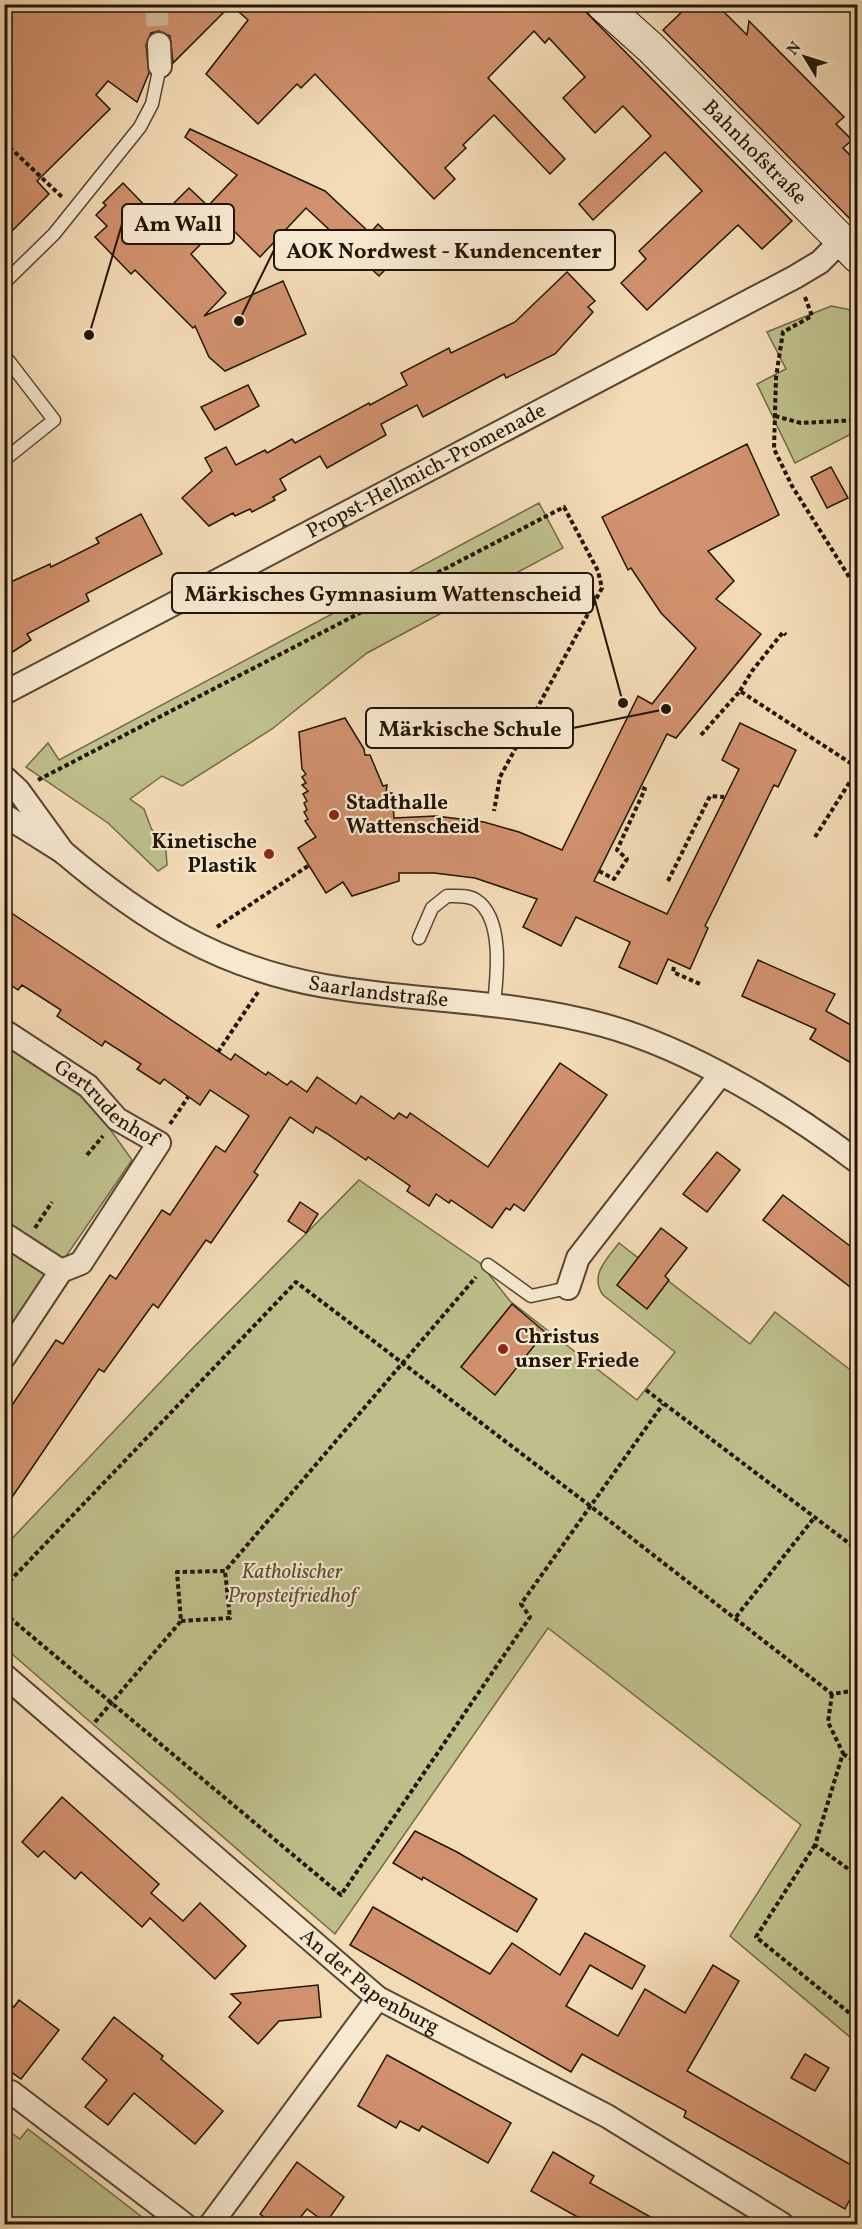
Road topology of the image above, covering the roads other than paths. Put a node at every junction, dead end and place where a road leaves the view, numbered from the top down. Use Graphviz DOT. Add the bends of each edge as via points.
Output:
graph roads {
  1 [pos="618,7"];
  2 [pos="160,55"];
  3 [pos="849,249"];
  4 [pos="4,283"];
  5 [pos="4,355"];
  6 [pos="4,460"];
  7 [pos="4,693"];
  8 [pos="11,784"];
  9 [pos="4,816"];
  10 [pos="63,852"];
  11 [pos="419,938"];
  12 [pos="494,1004"];
  13 [pos="4,1031"];
  14 [pos="720,1075"];
  15 [pos="858,1162"];
  16 [pos="4,1234"];
  17 [pos="488,1265"];
  18 [pos="60,1271"];
  19 [pos="567,1288"];
  20 [pos="4,1357"];
  21 [pos="4,1675"];
  22 [pos="378,1998"];
  23 [pos="11,2092"];
  24 [pos="184,2224"];
  25 [pos="211,2224"];
  26 [pos="782,2224"];
  1 -- 3 [label="street, Bahnhofstraße" via="651,48"];
  2 -- 4 [label="lane" via="152,104 140,127 54,234"];
  3 -- 7 [label="street, Propst-Hellmich-Promenade"];
  5 -- 6 [label="lane" via="54,420"];
  8 -- 10 [label="street, Saarlandstraße"];
  9 -- 10 [label="street, Saarlandstraße"];
  10 -- 12 [label="street, Saarlandstraße" via="192,944 270,974 326,986"];
  11 -- 12 [label="lane" via="432,908 447,896 475,899 486,911 496,941 498,974"];
  12 -- 14 [label="street, Saarlandstraße" via="603,1025 675,1051"];
  13 -- 18 [label="street, Gertrudenhof" via="88,1086 117,1119 159,1143 81,1263"];
  14 -- 15 [label="street, Saarlandstraße" via="817,1131"];
  14 -- 19 [label="street" via="578,1258"];
  16 -- 18 [label="street"];
  17 -- 19 [label="lane" via="531,1296"];
  18 -- 20 [label="street, Gertrudenhof"];
  21 -- 22 [label="street, An der Papenburg"];
  22 -- 25 [label="street"];
  22 -- 26 [label="street, An der Papenburg" via="607,2116"];
  23 -- 24 [label="street"];
}
